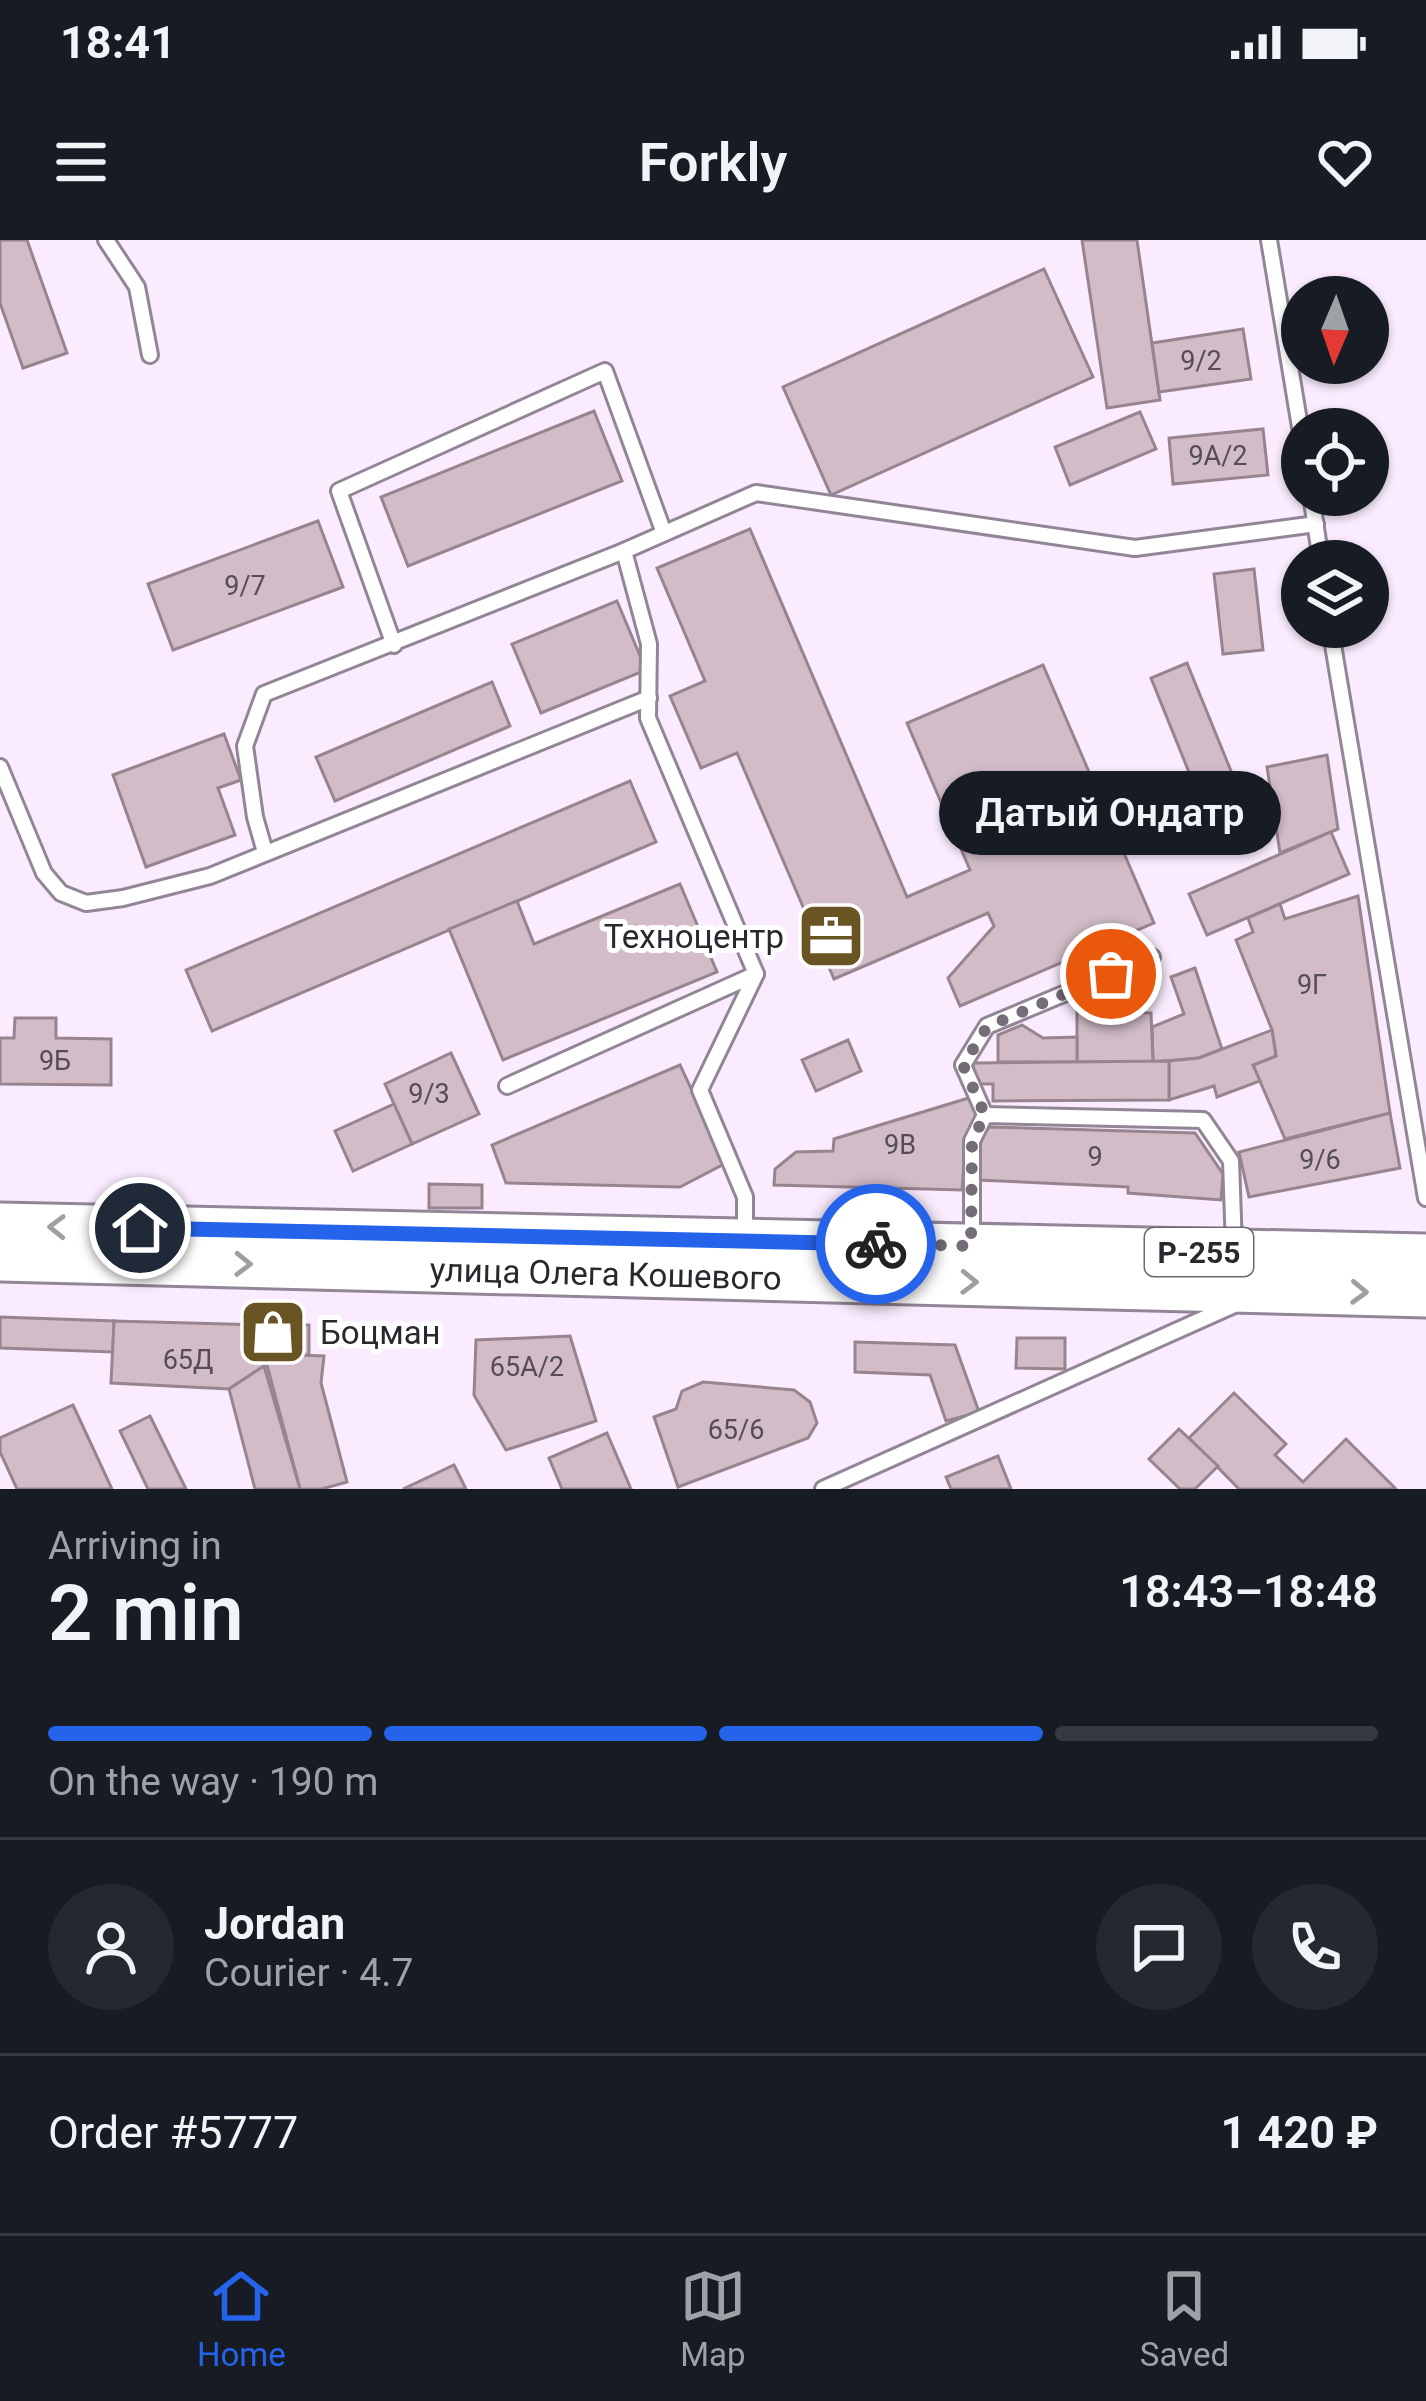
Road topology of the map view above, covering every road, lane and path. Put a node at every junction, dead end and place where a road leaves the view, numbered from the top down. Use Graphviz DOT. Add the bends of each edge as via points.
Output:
graph roads {
  1 [pos="106,240"];
  2 [pos="1269,240"];
  3 [pos="150,355"];
  4 [pos="1297,408"];
  5 [pos="1315,516"];
  6 [pos="1316,524"];
  7 [pos="664,533"];
  8 [pos="1318,540"];
  9 [pos="624,551"];
  10 [pos="394,645"];
  11 [pos="1334,648"];
  12 [pos="650,698"];
  13 [pos="0,767"];
  14 [pos="265,852"];
  15 [pos="1152,957"];
  16 [pos="756,974"];
  17 [pos="507,1086"];
  18 [pos="985,1115"];
  19 [pos="1426,1198"];
  20 [pos="0,1226"];
  21 [pos="745,1241"];
  22 [pos="971,1246"];
  23 [pos="1234,1252"];
  24 [pos="1426,1257"];
  25 [pos="0,1258"];
  26 [pos="1271,1289"];
  27 [pos="1426,1294"];
  28 [pos="823,1489"];
  1 -- 3 [label="lane" via="137,287"];
  2 -- 4 [label="lane"];
  5 -- 6 [label="lane"];
  6 -- 7 [label="lane" via="1135,548 756,493"];
  6 -- 8 [label="lane"];
  7 -- 9 [label="lane"];
  7 -- 10 [label="lane" via="605,371 339,491"];
  9 -- 10 [label="lane"];
  9 -- 12 [label="lane" via="649,644"];
  10 -- 14 [label="lane" via="265,694 245,746"];
  11 -- 19 [label="lane"];
  12 -- 14 [label="lane"];
  12 -- 16 [label="lane" via="648,718"];
  13 -- 14 [label="lane" via="44,873 61,893 86,903 210,876"];
  15 -- 18 [label="lane" via="987,1027 963,1065"];
  16 -- 17 [label="lane"];
  16 -- 21 [label="lane" via="700,1090 746,1197"];
  18 -- 22 [label="lane" via="972,1141"];
  18 -- 23 [label="lane" via="1203,1120 1231,1161"];
  21 -- 20 [label="main road, улица Олега Кошевого, one-way"];
  21 -- 22 [label="main road, улица Олега Кошевого"];
  22 -- 23 [label="main road, Р-255"];
  23 -- 24 [label="main road, Р-255"];
  25 -- 26 [label="main road, улица Олега Кошевого, one-way"];
  26 -- 27 [label="main road, улица Олега Кошевого, one-way"];
  26 -- 28 [label="lane"];
}
